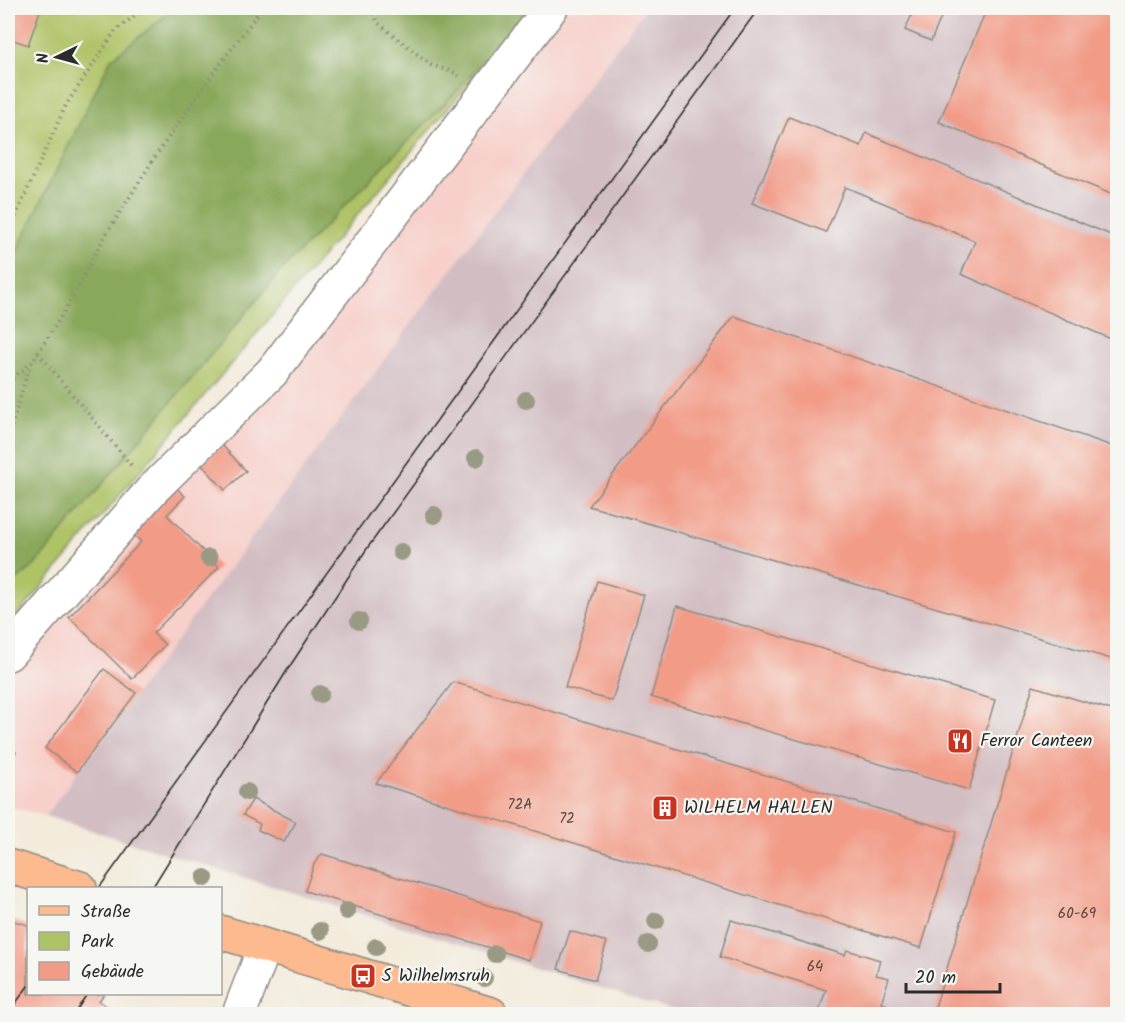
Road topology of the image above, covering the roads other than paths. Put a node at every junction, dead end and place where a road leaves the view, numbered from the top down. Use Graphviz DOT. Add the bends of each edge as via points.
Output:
graph roads {
  1 [pos="551,8"];
  2 [pos="8,654"];
  3 [pos="8,866"];
  4 [pos="77,887"];
  5 [pos="222,933"];
  6 [pos="265,946"];
  7 [pos="239,1014"];
  8 [pos="491,1014"];
  1 -- 2 [label="street" via="272,372 152,490"];
  3 -- 4 [label="main road"];
  5 -- 6 [label="main road"];
  6 -- 7 [label="street"];
  6 -- 8 [label="main road"];
}
